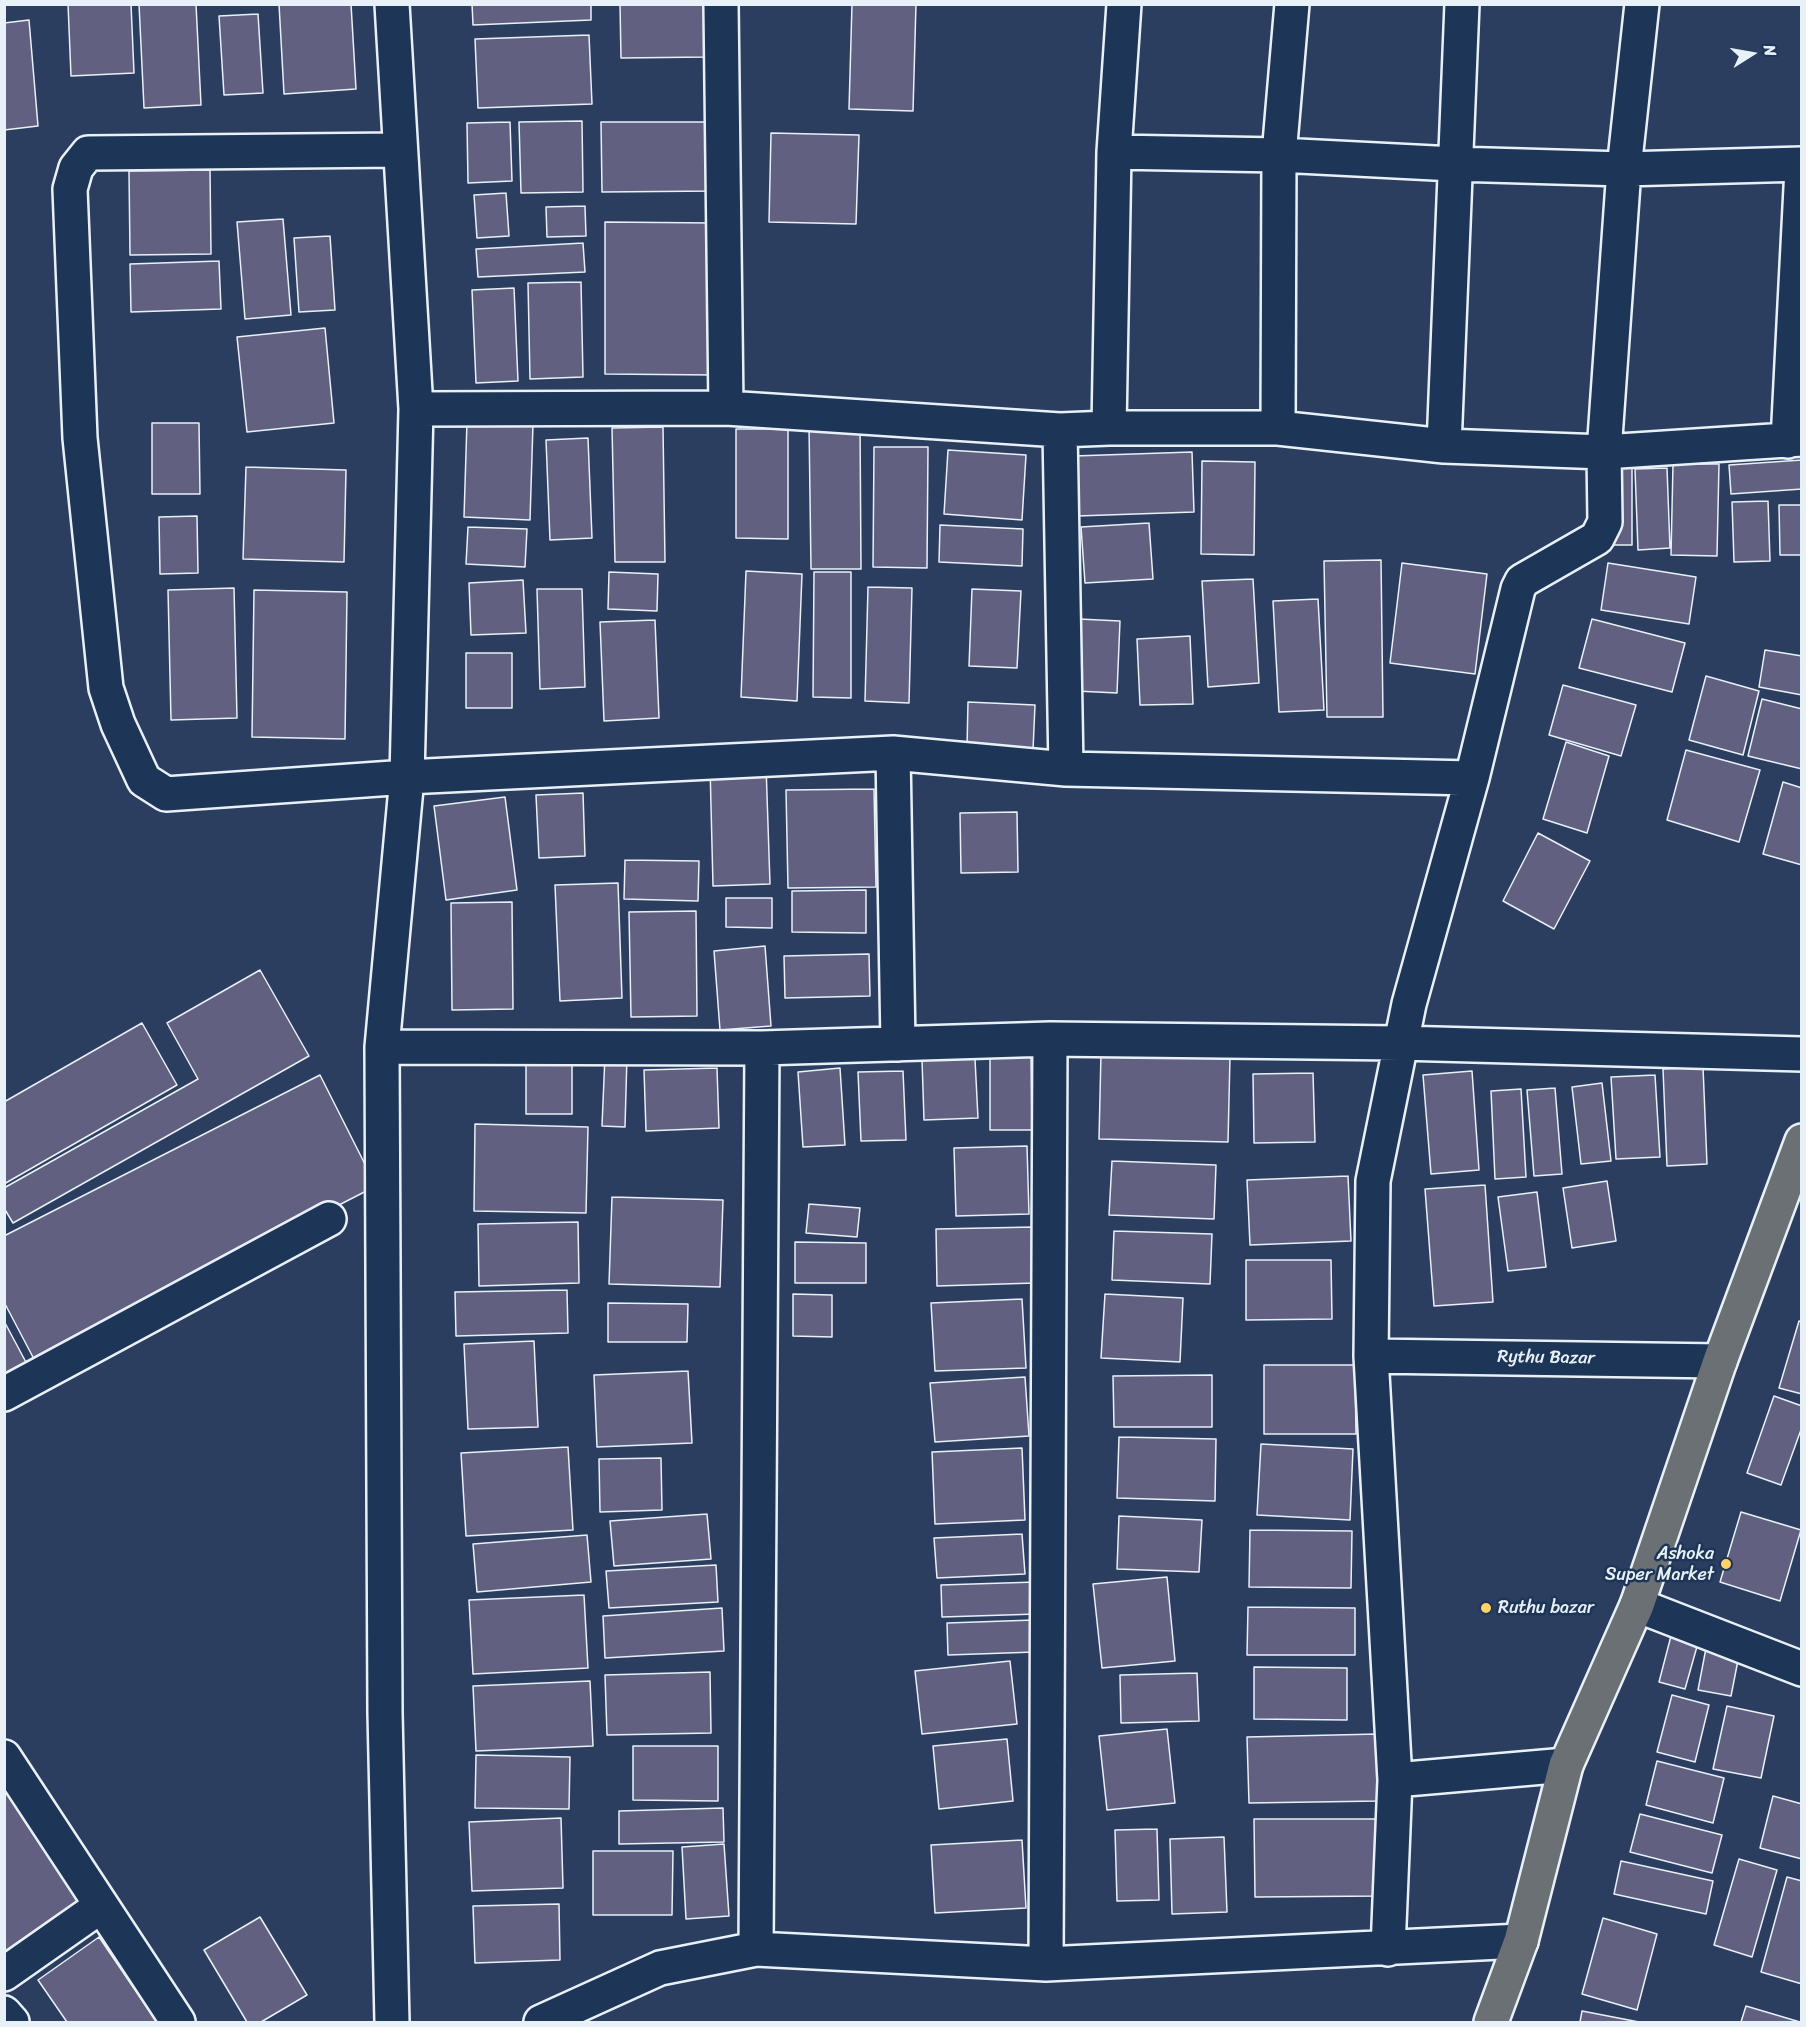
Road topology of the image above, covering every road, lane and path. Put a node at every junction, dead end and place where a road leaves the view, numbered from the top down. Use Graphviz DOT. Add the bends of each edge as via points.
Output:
graph roads {
  1 [pos="392,4"];
  2 [pos="721,4"];
  3 [pos="1124,4"];
  4 [pos="1292,4"];
  5 [pos="1462,4"];
  6 [pos="1642,4"];
  7 [pos="399,150"];
  8 [pos="1114,152"];
  9 [pos="1280,155"];
  10 [pos="1454,164"];
  11 [pos="1802,166"];
  12 [pos="1624,169"];
  13 [pos="726,408"];
  14 [pos="416,409"];
  15 [pos="1109,428"];
  16 [pos="1278,428"];
  17 [pos="1060,430"];
  18 [pos="1795,440"];
  19 [pos="1444,446"];
  20 [pos="1604,452"];
  21 [pos="893,753"];
  22 [pos="1066,769"];
  23 [pos="406,777"];
  24 [pos="1472,778"];
  25 [pos="1050,1040"];
  26 [pos="1399,1043"];
  27 [pos="898,1044"];
  28 [pos="382,1047"];
  29 [pos="762,1048"];
  30 [pos="1802,1054"];
  31 [pos="1801,1143"];
  32 [pos="329,1219"];
  33 [pos="1371,1356"];
  34 [pos="1720,1361"];
  35 [pos="4,1394"];
  36 [pos="1637,1605"];
  37 [pos="1802,1669"];
  38 [pos="4,1757"];
  39 [pos="1566,1765"];
  40 [pos="1395,1780"];
  41 [pos="101,1906"];
  42 [pos="1521,1941"];
  43 [pos="756,1948"];
  44 [pos="1388,1949"];
  45 [pos="1046,1964"];
  46 [pos="4,1974"];
  47 [pos="4,2013"];
  48 [pos="12,2022"];
  49 [pos="177,2022"];
  50 [pos="392,2022"];
  51 [pos="541,2022"];
  52 [pos="1491,2022"];
  1 -- 7 [label="street"];
  2 -- 13 [label="street"];
  3 -- 8 [label="street"];
  4 -- 9 [label="street"];
  5 -- 10 [label="street"];
  6 -- 12 [label="street"];
  7 -- 14 [label="street"];
  7 -- 23 [label="street" via="87,153 76,168 70,189 80,438 106,688 144,780 166,794"];
  8 -- 9 [label="street"];
  8 -- 15 [label="street"];
  9 -- 10 [label="street"];
  9 -- 16 [label="street"];
  10 -- 12 [label="street"];
  10 -- 19 [label="street"];
  11 -- 12 [label="street"];
  11 -- 18 [label="street"];
  12 -- 20 [label="street"];
  13 -- 14 [label="street"];
  13 -- 17 [label="street"];
  14 -- 23 [label="street"];
  15 -- 16 [label="street"];
  15 -- 17 [label="street"];
  16 -- 19 [label="street"];
  17 -- 22 [label="street"];
  18 -- 20 [label="street"];
  19 -- 20 [label="street"];
  20 -- 24 [label="street" via="1602,532 1522,581 1518,589"];
  21 -- 22 [label="street"];
  21 -- 23 [label="street"];
  21 -- 27 [label="street"];
  22 -- 24 [label="street"];
  23 -- 28 [label="street"];
  24 -- 26 [label="street"];
  25 -- 26 [label="street"];
  25 -- 27 [label="street"];
  25 -- 45 [label="street"];
  26 -- 30 [label="street"];
  26 -- 33 [label="street" via="1373,1181"];
  27 -- 29 [label="street"];
  28 -- 29 [label="street"];
  28 -- 50 [label="street" via="385,1713"];
  29 -- 43 [label="street"];
  31 -- 34 [label="main road"];
  32 -- 35 [label="street"];
  33 -- 34 [label="street, Rythu Bazar"];
  33 -- 40 [label="street"];
  34 -- 36 [label="main road"];
  36 -- 37 [label="street"];
  36 -- 39 [label="main road"];
  38 -- 41 [label="street"];
  39 -- 40 [label="street"];
  39 -- 42 [label="main road"];
  40 -- 44 [label="street"];
  41 -- 46 [label="street"];
  41 -- 49 [label="street"];
  42 -- 44 [label="street"];
  42 -- 52 [label="main road"];
  43 -- 45 [label="street"];
  43 -- 51 [label="street" via="660,1968"];
  44 -- 45 [label="street"];
  47 -- 48 [label="street"];
}
